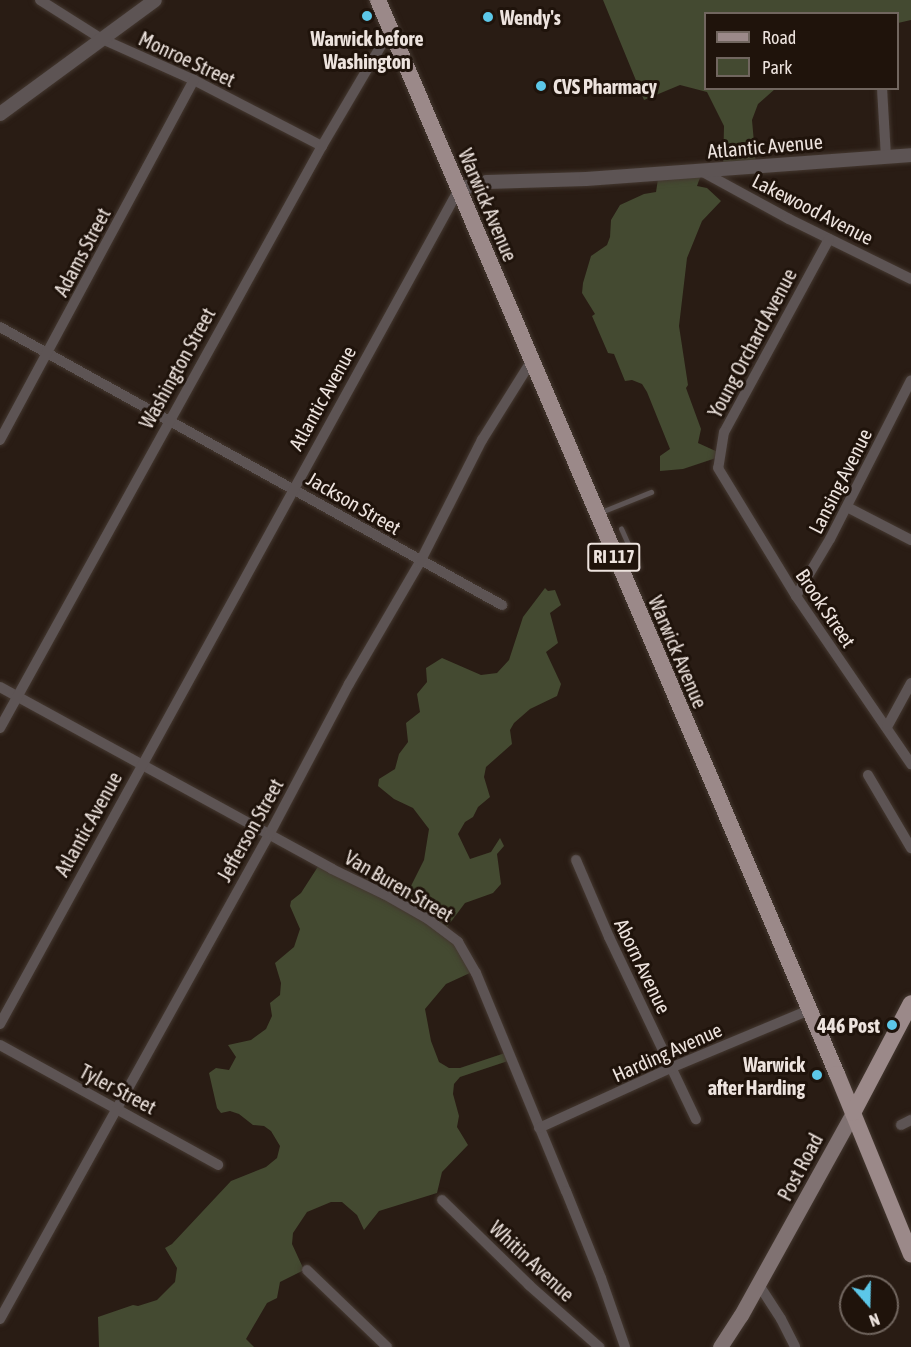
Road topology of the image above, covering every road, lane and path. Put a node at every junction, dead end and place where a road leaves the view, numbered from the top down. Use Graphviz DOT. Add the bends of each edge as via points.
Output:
graph roads {
  1 [pos="40,0"];
  2 [pos="155,0"];
  3 [pos="378,0"];
  4 [pos="391,29"];
  5 [pos="102,39"];
  6 [pos="194,80"];
  7 [pos="882,90"];
  8 [pos="0,114"];
  9 [pos="322,146"];
  10 [pos="911,155"];
  11 [pos="886,157"];
  12 [pos="700,170"];
  13 [pos="459,189"];
  14 [pos="829,238"];
  15 [pos="911,279"];
  16 [pos="0,327"];
  17 [pos="48,354"];
  18 [pos="531,360"];
  19 [pos="911,380"];
  20 [pos="168,421"];
  21 [pos="0,440"];
  22 [pos="718,468"];
  23 [pos="295,489"];
  24 [pos="651,492"];
  25 [pos="847,507"];
  26 [pos="596,514"];
  27 [pos="621,528"];
  28 [pos="911,540"];
  29 [pos="628,544"];
  30 [pos="612,551"];
  31 [pos="420,562"];
  32 [pos="638,567"];
  33 [pos="796,596"];
  34 [pos="502,605"];
  35 [pos="911,683"];
  36 [pos="0,687"];
  37 [pos="17,697"];
  38 [pos="887,727"];
  39 [pos="0,728"];
  40 [pos="143,764"];
  41 [pos="911,764"];
  42 [pos="868,775"];
  43 [pos="270,833"];
  44 [pos="911,848"];
  45 [pos="576,860"];
  46 [pos="911,1002"];
  47 [pos="810,1010"];
  48 [pos="0,1024"];
  49 [pos="0,1045"];
  50 [pos="673,1067"];
  51 [pos="115,1108"];
  52 [pos="853,1113"];
  53 [pos="696,1119"];
  54 [pos="539,1128"];
  55 [pos="218,1165"];
  56 [pos="442,1200"];
  57 [pos="911,1254"];
  58 [pos="307,1270"];
  59 [pos="759,1285"];
  60 [pos="0,1319"];
  61 [pos="387,1347"];
  62 [pos="599,1347"];
  63 [pos="625,1347"];
  64 [pos="720,1347"];
  65 [pos="795,1347"];
  1 -- 5 [label="street, Monroe Street"];
  2 -- 5 [label="street"];
  3 -- 4 [label="main road, Warwick Avenue / RI 117"];
  4 -- 9 [label="street, Washington Street"];
  4 -- 13 [label="main road, Warwick Avenue / RI 117"];
  5 -- 6 [label="street, Monroe Street"];
  5 -- 8 [label="street"];
  6 -- 9 [label="street, Monroe Street"];
  6 -- 17 [label="street, Adams Street"];
  7 -- 11 [label="street"];
  9 -- 20 [label="street, Washington Street"];
  10 -- 11 [label="street, Atlantic Avenue"];
  11 -- 12 [label="street, Atlantic Avenue"];
  12 -- 13 [label="street, Atlantic Avenue" via="488,182"];
  12 -- 14 [label="street, Lakewood Avenue"];
  13 -- 18 [label="main road, Warwick Avenue / RI 117"];
  13 -- 23 [label="street, Atlantic Avenue"];
  14 -- 15 [label="street, Lakewood Avenue"];
  14 -- 22 [label="street, Young Orchard Avenue" via="724,432"];
  16 -- 17 [label="street, Jackson Street"];
  17 -- 20 [label="street, Jackson Street"];
  17 -- 21 [label="street, Adams Street"];
  18 -- 26 [label="main road, Warwick Avenue / RI 117"];
  18 -- 31 [label="street, Jefferson Street" via="482,440"];
  19 -- 25 [label="street, Lansing Avenue"];
  20 -- 23 [label="street, Jackson Street"];
  20 -- 37 [label="street, Washington Street"];
  22 -- 33 [label="street, Brook Street"];
  23 -- 31 [label="street, Jackson Street"];
  23 -- 40 [label="street, Atlantic Avenue"];
  24 -- 26 [label="lane"];
  25 -- 28 [label="street"];
  25 -- 33 [label="street, Lansing Avenue"];
  26 -- 30 [label="main road, Warwick Avenue / RI 117"];
  27 -- 29 [label="lane"];
  29 -- 30 [label="lane"];
  29 -- 32 [label="lane"];
  30 -- 47 [label="main road, Warwick Avenue / RI 117"];
  31 -- 34 [label="street, Jackson Street"];
  31 -- 43 [label="street, Jefferson Street" via="349,684"];
  33 -- 38 [label="street, Brook Street"];
  35 -- 38 [label="street"];
  36 -- 37 [label="street, Van Buren Street"];
  37 -- 39 [label="street, Washington Street"];
  37 -- 40 [label="street, Van Buren Street"];
  38 -- 41 [label="street, Brook Street"];
  40 -- 43 [label="street, Van Buren Street"];
  40 -- 48 [label="street, Atlantic Avenue"];
  42 -- 44 [label="street"];
  43 -- 51 [label="street, Jefferson Street"];
  43 -- 54 [label="street, Van Buren Street" via="401,904 458,942 476,974"];
  45 -- 50 [label="street, Aborn Avenue"];
  46 -- 52 [label="main road, Post Road"];
  47 -- 50 [label="street, Harding Avenue"];
  47 -- 52 [label="main road, Warwick Avenue / RI 117"];
  49 -- 51 [label="street, Tyler Street"];
  50 -- 53 [label="street, Aborn Avenue"];
  50 -- 54 [label="street, Harding Avenue"];
  51 -- 55 [label="street, Tyler Street"];
  51 -- 60 [label="street, Jefferson Street"];
  52 -- 57 [label="main road, Warwick Avenue"];
  52 -- 59 [label="main road, Post Road"];
  54 -- 63 [label="street, Van Buren Street"];
  56 -- 62 [label="street, Whitin Avenue"];
  58 -- 61 [label="street"];
  59 -- 64 [label="main road, Post Road"];
  59 -- 65 [label="street"];
}
